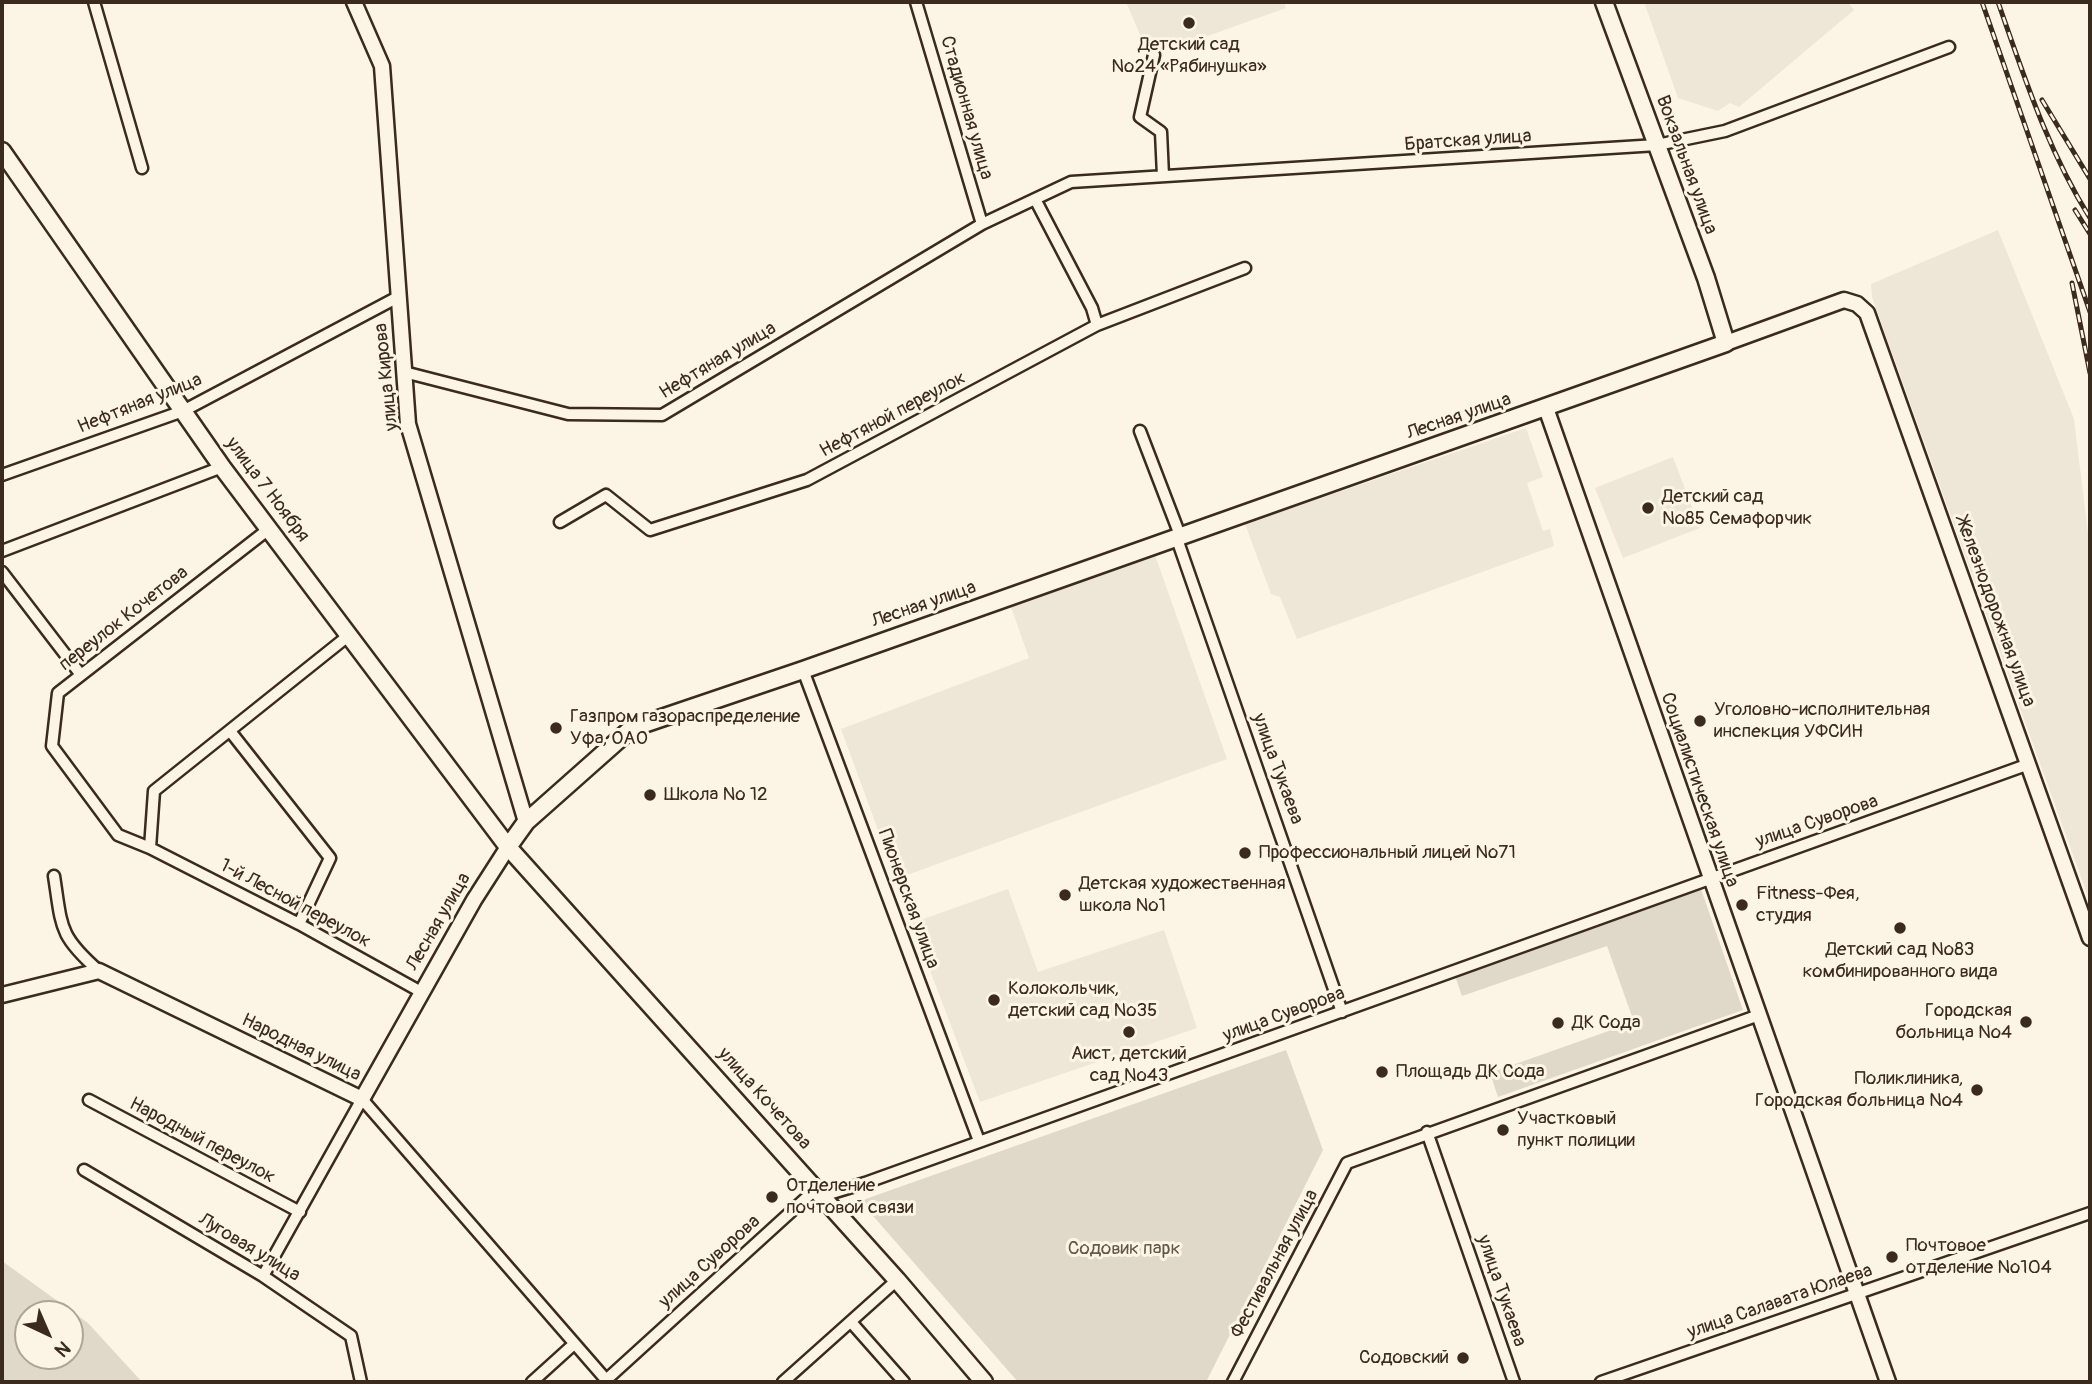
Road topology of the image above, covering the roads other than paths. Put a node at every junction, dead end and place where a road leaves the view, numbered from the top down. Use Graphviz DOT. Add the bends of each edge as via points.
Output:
graph roads {
  1 [pos="94,2"];
  2 [pos="354,2"];
  3 [pos="916,2"];
  4 [pos="1604,2"];
  5 [pos="1949,47"];
  6 [pos="1154,55"];
  7 [pos="1657,145"];
  8 [pos="2,151"];
  9 [pos="142,169"];
  10 [pos="1163,176"];
  11 [pos="1035,199"];
  12 [pos="982,224"];
  13 [pos="1245,268"];
  14 [pos="398,297"];
  15 [pos="1857,304"];
  16 [pos="1097,325"];
  17 [pos="1726,343"];
  18 [pos="404,372"];
  19 [pos="1546,408"];
  20 [pos="183,411"];
  21 [pos="1140,431"];
  22 [pos="222,467"];
  23 [pos="2,475"];
  24 [pos="560,522"];
  25 [pos="270,528"];
  26 [pos="1177,539"];
  27 [pos="2,551"];
  28 [pos="2,572"];
  29 [pos="348,636"];
  30 [pos="803,670"];
  31 [pos="81,675"];
  32 [pos="230,731"];
  33 [pos="2029,764"];
  34 [pos="526,822"];
  35 [pos="508,847"];
  36 [pos="150,848"];
  37 [pos="54,876"];
  38 [pos="1709,880"];
  39 [pos="299,924"];
  40 [pos="2090,938"];
  41 [pos="99,971"];
  42 [pos="423,993"];
  43 [pos="2,995"];
  44 [pos="1342,1012"];
  45 [pos="1759,1015"];
  46 [pos="362,1099"];
  47 [pos="89,1100"];
  48 [pos="1427,1132"];
  49 [pos="979,1141"];
  50 [pos="84,1170"];
  51 [pos="827,1197"];
  52 [pos="300,1212"];
  53 [pos="2090,1213"];
  54 [pos="263,1276"];
  55 [pos="897,1280"];
  56 [pos="1857,1293"];
  57 [pos="851,1322"];
  58 [pos="574,1344"];
  59 [pos="977,1380"];
  60 [pos="607,1381"];
  61 [pos="361,1382"];
  62 [pos="532,1382"];
  63 [pos="783,1382"];
  64 [pos="904,1382"];
  65 [pos="1233,1382"];
  66 [pos="1514,1382"];
  67 [pos="1601,1382"];
  68 [pos="1888,1382"];
  1 -- 9 [label="street"];
  2 -- 14 [label="street, улица Кирова" via="382,66"];
  3 -- 12 [label="street, Стадионная улица"];
  4 -- 7 [label="main road, Вокзальная улица"];
  5 -- 7 [label="street, Братская улица" via="1725,131"];
  6 -- 10 [label="street" via="1140,117 1161,132"];
  7 -- 10 [label="street, Братская улица"];
  7 -- 17 [label="main road, Вокзальная улица"];
  8 -- 20 [label="main road, улица 7 Ноября"];
  10 -- 11 [label="street, Братская улица" via="1071,183"];
  11 -- 12 [label="street, Братская улица"];
  11 -- 16 [label="street"];
  12 -- 18 [label="street, Нефтяная улица" via="662,415 568,414"];
  13 -- 16 [label="street, Нефтяной переулок"];
  14 -- 18 [label="street, улица Кирова"];
  14 -- 20 [label="street, Нефтяная улица"];
  15 -- 17 [label="street, Лесная улица" via="1844,300"];
  15 -- 33 [label="street, Железнодорожная улица" via="1867,313"];
  16 -- 24 [label="street, Нефтяной переулок" via="807,480 650,530 606,495"];
  17 -- 19 [label="main road, Лесная улица"];
  18 -- 34 [label="street, улица Кирова" via="408,424"];
  19 -- 26 [label="main road, Лесная улица"];
  19 -- 38 [label="street, Социалистическая улица"];
  20 -- 22 [label="main road, улица 7 Ноября"];
  20 -- 23 [label="street, Нефтяная улица"];
  21 -- 26 [label="street, улица Тукаева" via="1178,530"];
  22 -- 25 [label="main road, улица 7 Ноября"];
  22 -- 27 [label="street"];
  25 -- 29 [label="main road, улица 7 Ноября"];
  25 -- 31 [label="street, переулок Кочетова"];
  26 -- 30 [label="main road, Лесная улица"];
  26 -- 44 [label="street, улица Тукаева"];
  28 -- 31 [label="street"];
  29 -- 32 [label="street"];
  29 -- 35 [label="main road, улица 7 Ноября"];
  30 -- 34 [label="main road, Лесная улица" via="632,728"];
  30 -- 49 [label="street, Пионерская улица"];
  31 -- 36 [label="street, переулок Кочетова" via="58,693 52,746 118,835"];
  32 -- 36 [label="street" via="154,791"];
  32 -- 39 [label="street" via="330,859"];
  33 -- 38 [label="street, улица Суворова"];
  33 -- 40 [label="street, Железнодорожная улица"];
  34 -- 35 [label="main road, Лесная улица"];
  35 -- 42 [label="street, Лесная улица"];
  35 -- 51 [label="main road, улица Кочетова"];
  36 -- 39 [label="street, 1-й Лесной переулок"];
  37 -- 41 [label="street, Народная улица" via="63,929 72,947"];
  38 -- 44 [label="street, улица Суворова"];
  38 -- 45 [label="street, Социалистическая улица"];
  39 -- 42 [label="street, 1-й Лесной переулок"];
  41 -- 43 [label="street"];
  41 -- 46 [label="street, Народная улица"];
  42 -- 46 [label="street, Лесная улица"];
  44 -- 49 [label="street, улица Суворова"];
  45 -- 48 [label="street"];
  45 -- 56 [label="street, Социалистическая улица"];
  46 -- 52 [label="street, Лесная улица"];
  46 -- 58 [label="street, Народная улица"];
  47 -- 52 [label="street, Народный переулок"];
  48 -- 65 [label="street, Фестивальная улица" via="1348,1163"];
  48 -- 66 [label="street, улица Тукаева"];
  49 -- 51 [label="street, улица Суворова"];
  50 -- 54 [label="street, Луговая улица"];
  51 -- 55 [label="main road, улица Кочетова"];
  51 -- 60 [label="street, улица Суворова"];
  52 -- 54 [label="street, Лесная улица"];
  53 -- 56 [label="street, улица Салавата Юлаева"];
  54 -- 61 [label="street, Луговая улица" via="351,1336"];
  55 -- 57 [label="street"];
  55 -- 59 [label="main road, улица Кочетова"];
  56 -- 67 [label="street, улица Салавата Юлаева"];
  56 -- 68 [label="street, Социалистическая улица"];
  57 -- 63 [label="street"];
  57 -- 64 [label="street"];
  58 -- 60 [label="street, Народная улица"];
  58 -- 62 [label="street"];
}
